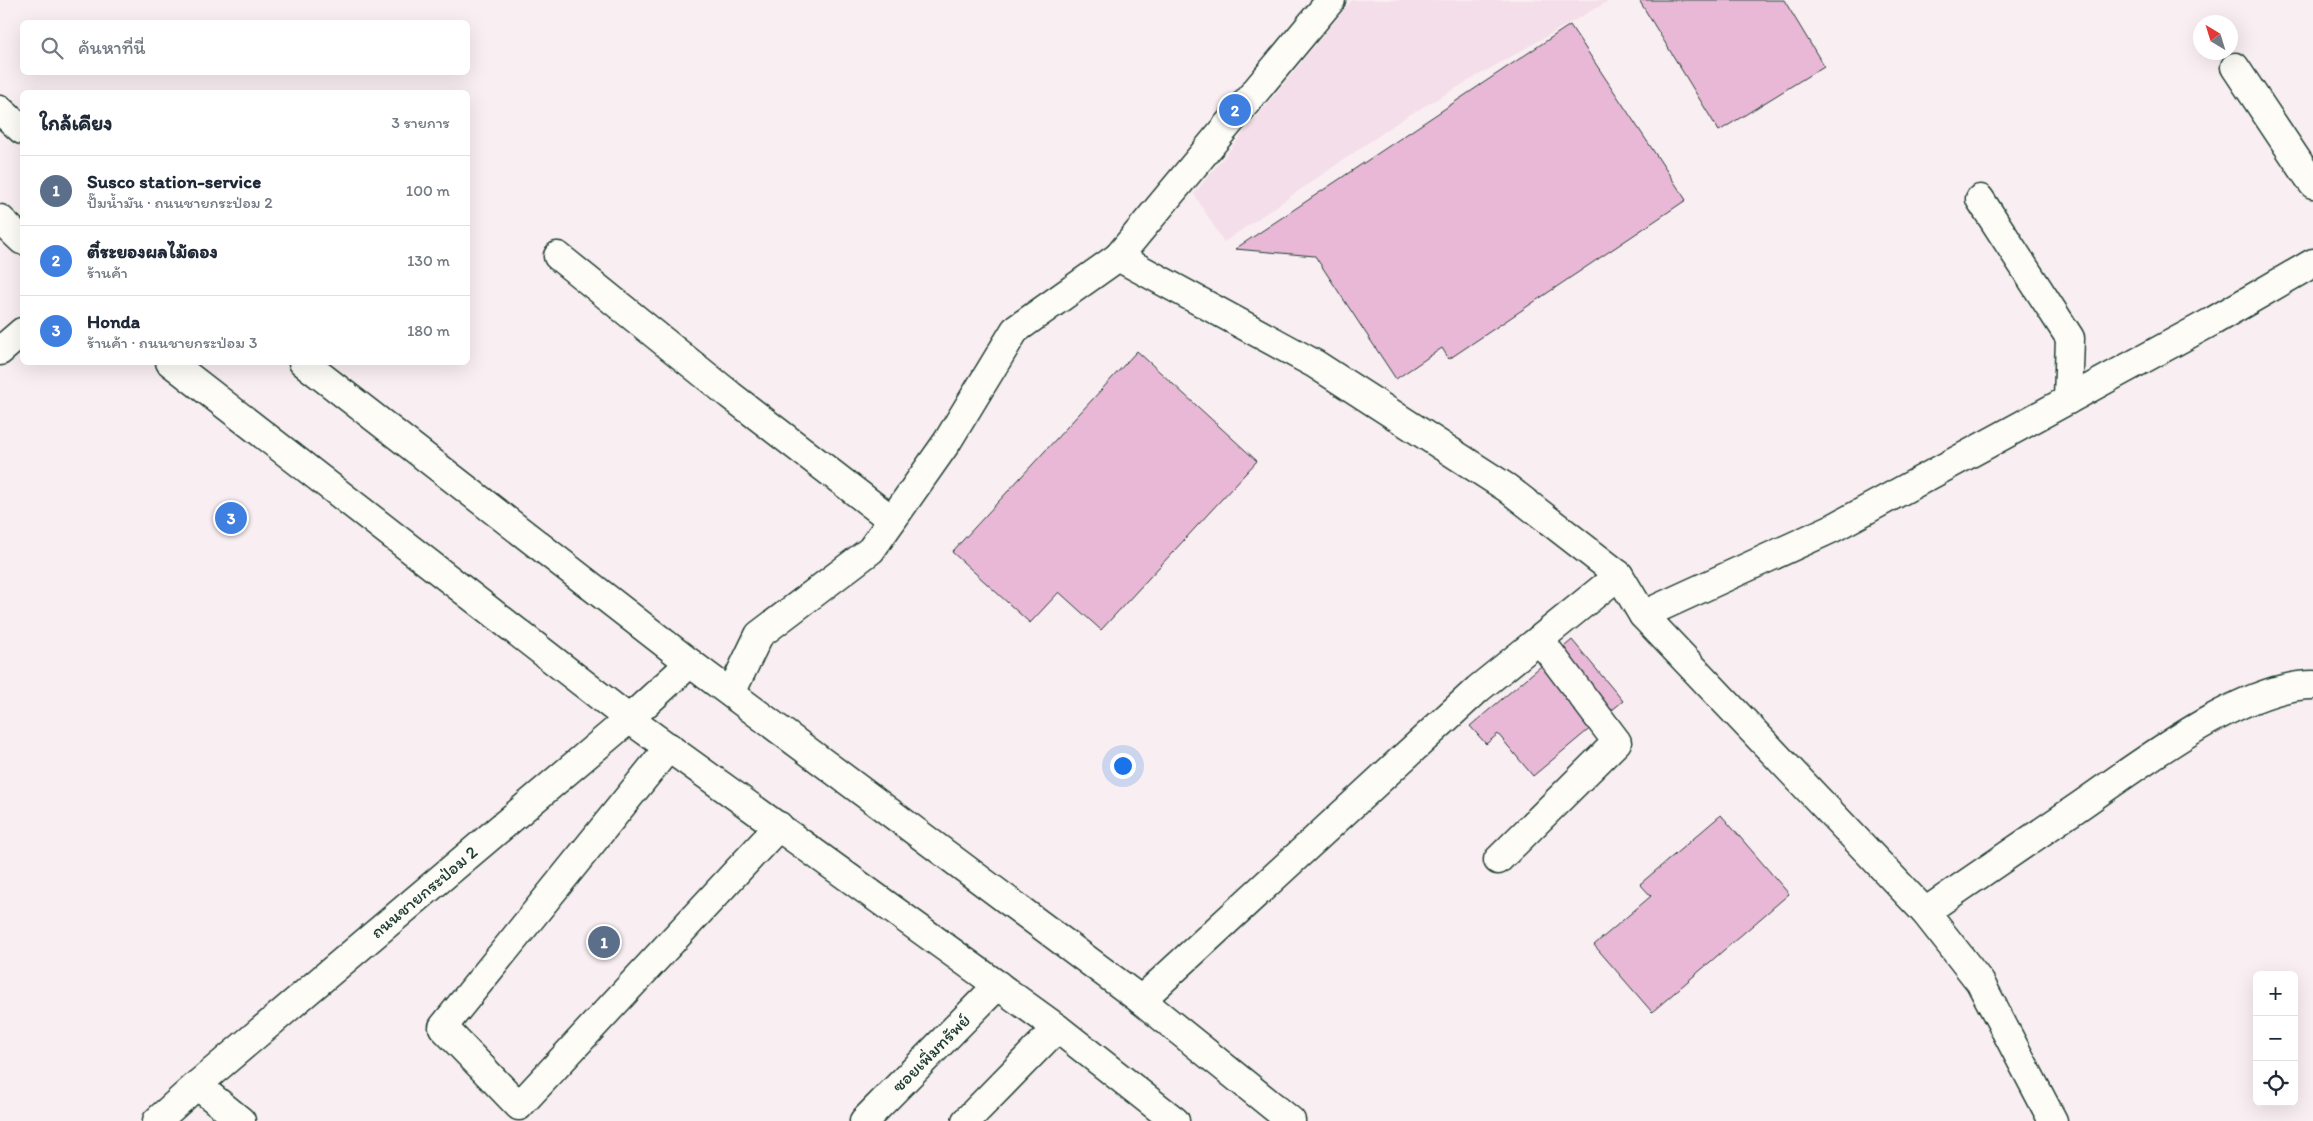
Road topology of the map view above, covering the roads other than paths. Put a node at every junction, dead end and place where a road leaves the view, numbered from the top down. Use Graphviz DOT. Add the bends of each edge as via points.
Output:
graph roads {
  1 [pos="1331,0"];
  2 [pos="2235,68"];
  3 [pos="0,110"];
  4 [pos="20,128"];
  5 [pos="2313,184"];
  6 [pos="1980,199"];
  7 [pos="0,220"];
  8 [pos="20,238"];
  9 [pos="558,256"];
  10 [pos="1118,257"];
  11 [pos="2313,263"];
  12 [pos="20,334"];
  13 [pos="0,351"];
  14 [pos="174,365"];
  15 [pos="307,365"];
  16 [pos="2068,400"];
  17 [pos="892,520"];
  18 [pos="1619,575"];
  19 [pos="1643,616"];
  20 [pos="1540,640"];
  21 [pos="690,663"];
  22 [pos="2313,685"];
  23 [pos="731,693"];
  24 [pos="629,718"];
  25 [pos="668,747"];
  26 [pos="778,826"];
  27 [pos="1498,860"];
  28 [pos="1925,912"];
  29 [pos="998,985"];
  30 [pos="1141,1000"];
  31 [pos="1057,1028"];
  32 [pos="197,1085"];
  33 [pos="157,1121"];
  34 [pos="241,1121"];
  35 [pos="864,1121"];
  36 [pos="966,1121"];
  37 [pos="1175,1121"];
  38 [pos="1290,1121"];
  39 [pos="2053,1121"];
  1 -- 10 [label="street"];
  2 -- 5 [label="street"];
  3 -- 4 [label="street"];
  6 -- 16 [label="street" via="2070,338"];
  7 -- 8 [label="street"];
  9 -- 17 [label="street"];
  10 -- 17 [label="street" via="1014,330 947,442"];
  10 -- 18 [label="street" via="1315,364 1507,488"];
  11 -- 16 [label="street"];
  12 -- 13 [label="street"];
  14 -- 24 [label="street"];
  15 -- 21 [label="street"];
  16 -- 19 [label="street" via="1833,528"];
  17 -- 23 [label="street" via="870,550 758,635"];
  18 -- 19 [label="street"];
  18 -- 20 [label="street"];
  19 -- 28 [label="street"];
  20 -- 27 [label="street" via="1617,742"];
  20 -- 30 [label="street" via="1478,689"];
  21 -- 23 [label="street"];
  21 -- 24 [label="street, ถนนชายกระป่อม 2"];
  22 -- 28 [label="street" via="2247,700 2165,747"];
  23 -- 30 [label="street"];
  24 -- 25 [label="street"];
  24 -- 32 [label="street, ถนนชายกระป่อม 2"];
  25 -- 26 [label="street"];
  25 -- 26 [label="street" via="443,1027 519,1106"];
  26 -- 29 [label="street"];
  28 -- 39 [label="street" via="1980,982"];
  29 -- 31 [label="street"];
  29 -- 35 [label="street, ซอยเพิ่มทรัพย์"];
  30 -- 38 [label="street"];
  31 -- 36 [label="street"];
  31 -- 37 [label="street"];
  32 -- 33 [label="street, ถนนชายกระป่อม 2"];
  32 -- 34 [label="street"];
}
